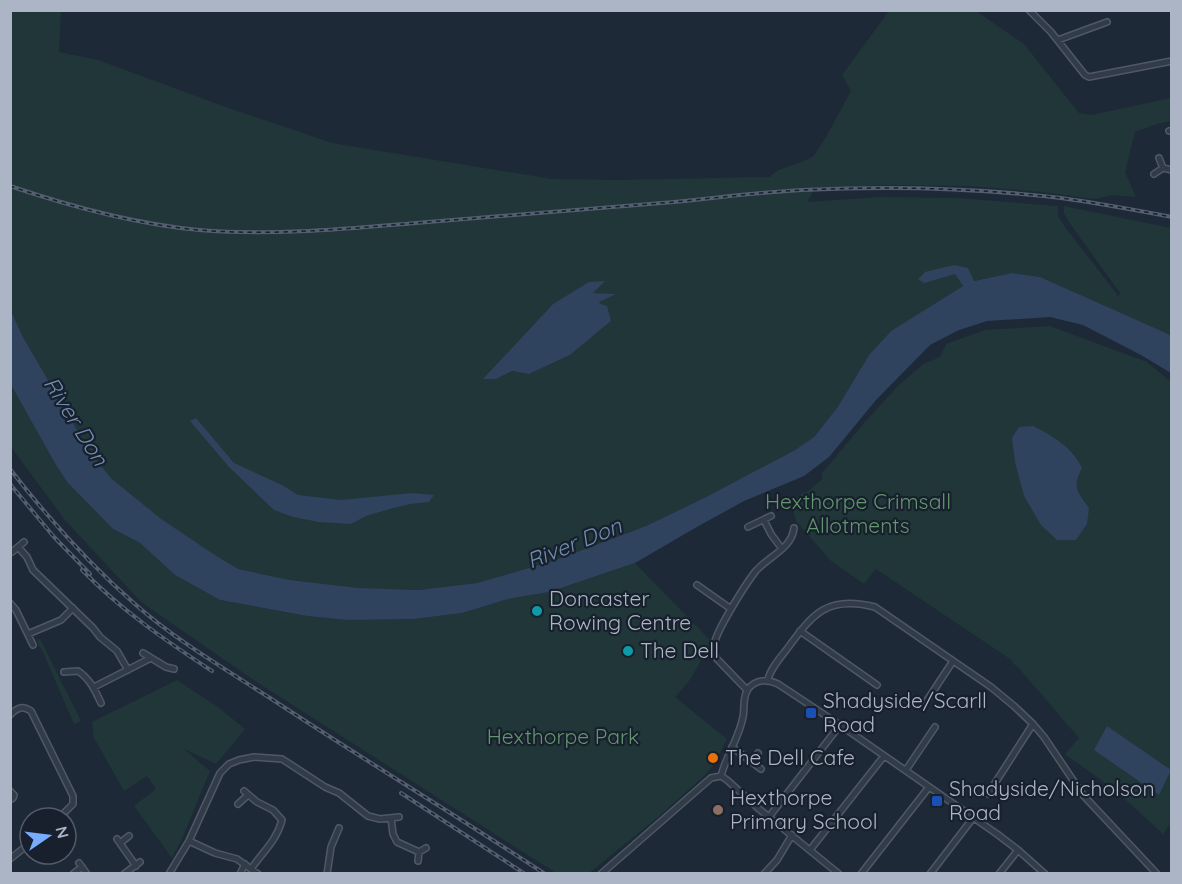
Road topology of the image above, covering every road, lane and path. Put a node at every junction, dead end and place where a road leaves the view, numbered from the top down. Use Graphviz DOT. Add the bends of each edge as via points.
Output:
graph roads {
  1 [pos="1029,10"];
  2 [pos="1107,22"];
  3 [pos="1058,40"];
  4 [pos="1172,61"];
  5 [pos="1160,158"];
  6 [pos="1162,168"];
  7 [pos="1172,170"];
  8 [pos="1154,174"];
  9 [pos="771,516"];
  10 [pos="764,519"];
  11 [pos="748,527"];
  12 [pos="794,528"];
  13 [pos="24,542"];
  14 [pos="18,547"];
  15 [pos="782,549"];
  16 [pos="12,552"];
  17 [pos="697,585"];
  18 [pos="10,603"];
  19 [pos="73,608"];
  20 [pos="731,609"];
  21 [pos="800,631"];
  22 [pos="28,634"];
  23 [pos="33,645"];
  24 [pos="143,653"];
  25 [pos="151,658"];
  26 [pos="953,661"];
  27 [pos="174,669"];
  28 [pos="128,670"];
  29 [pos="64,672"];
  30 [pos="768,680"];
  31 [pos="877,685"];
  32 [pos="94,687"];
  33 [pos="747,690"];
  34 [pos="926,702"];
  35 [pos="101,703"];
  36 [pos="10,715"];
  37 [pos="1033,724"];
  38 [pos="840,725"];
  39 [pos="935,727"];
  40 [pos="732,747"];
  41 [pos="758,753"];
  42 [pos="884,756"];
  43 [pos="752,762"];
  44 [pos="761,769"];
  45 [pos="906,770"];
  46 [pos="721,776"];
  47 [pos="929,787"];
  48 [pos="10,791"];
  49 [pos="988,794"];
  50 [pos="10,800"];
  51 [pos="238,804"];
  52 [pos="71,806"];
  53 [pos="399,817"];
  54 [pos="769,817"];
  55 [pos="391,818"];
  56 [pos="974,818"];
  57 [pos="290,819"];
  58 [pos="282,820"];
  59 [pos="339,828"];
  60 [pos="792,835"];
  61 [pos="129,836"];
  62 [pos="334,839"];
  63 [pos="189,841"];
  64 [pos="342,843"];
  65 [pos="426,848"];
  66 [pos="1018,849"];
  67 [pos="810,850"];
  68 [pos="419,852"];
  69 [pos="418,861"];
  70 [pos="245,864"];
  71 [pos="251,868"];
  72 [pos="73,873"];
  73 [pos="87,873"];
  74 [pos="124,873"];
  75 [pos="169,873"];
  76 [pos="240,873"];
  77 [pos="258,873"];
  78 [pos="327,873"];
  79 [pos="601,873"];
  80 [pos="764,873"];
  81 [pos="839,873"];
  82 [pos="861,873"];
  83 [pos="930,873"];
  84 [pos="999,873"];
  85 [pos="1045,873"];
  86 [pos="1157,873"];
  1 -- 3 [label="street"];
  2 -- 3 [label="street"];
  3 -- 4 [label="street" via="1089,77"];
  5 -- 6 [label="street"];
  6 -- 7 [label="street"];
  6 -- 8 [label="street"];
  9 -- 10 [label="street"];
  10 -- 11 [label="street"];
  10 -- 15 [label="street"];
  12 -- 15 [label="street" via="793,536"];
  13 -- 14 [label="street"];
  14 -- 16 [label="street"];
  14 -- 19 [label="street" via="33,570"];
  15 -- 20 [label="street" via="756,571"];
  17 -- 20 [label="street"];
  18 -- 22 [label="street"];
  19 -- 22 [label="street" via="62,620"];
  19 -- 28 [label="street" via="117,651"];
  20 -- 33 [label="street" via="714,643 714,653"];
  21 -- 26 [label="street" via="823,609 866,604 884,612"];
  21 -- 30 [label="street"];
  21 -- 31 [label="street"];
  22 -- 23 [label="street"];
  24 -- 25 [label="street"];
  25 -- 27 [label="street"];
  25 -- 28 [label="street"];
  26 -- 34 [label="street"];
  26 -- 37 [label="street" via="1001,694"];
  28 -- 32 [label="street"];
  29 -- 32 [label="street" via="78,671"];
  30 -- 33 [label="street"];
  30 -- 38 [label="street"];
  32 -- 35 [label="street"];
  33 -- 40 [label="street" via="743,719"];
  36 -- 52 [label="street" via="22,707 31,711 73,796"];
  37 -- 49 [label="street"];
  37 -- 86 [label="street" via="1083,795"];
  38 -- 42 [label="street"];
  38 -- 54 [label="street"];
  39 -- 45 [label="street"];
  40 -- 43 [label="street"];
  40 -- 46 [label="street"];
  41 -- 43 [label="street"];
  42 -- 45 [label="street"];
  42 -- 67 [label="street"];
  43 -- 44 [label="street"];
  45 -- 47 [label="street"];
  46 -- 54 [label="street"];
  46 -- 79 [label="street" via="711,778"];
  47 -- 56 [label="street"];
  47 -- 82 [label="street"];
  48 -- 50 [label="street" via="14,795"];
  51 -- 58 [label="street" via="246,793"];
  53 -- 55 [label="street"];
  54 -- 60 [label="street"];
  55 -- 63 [label="street" via="368,816 282,759 246,758 229,764 220,773"];
  55 -- 68 [label="street" via="397,842"];
  56 -- 66 [label="street"];
  56 -- 83 [label="street"];
  57 -- 58 [label="street"];
  58 -- 71 [label="street" via="272,842"];
  59 -- 62 [label="street"];
  60 -- 67 [label="street"];
  60 -- 80 [label="street"];
  61 -- 74 [label="street" via="119,841 138,864"];
  62 -- 64 [label="street"];
  62 -- 78 [label="street"];
  63 -- 70 [label="street"];
  63 -- 75 [label="street"];
  65 -- 68 [label="street"];
  66 -- 84 [label="street"];
  66 -- 85 [label="street"];
  67 -- 81 [label="street"];
  68 -- 69 [label="street"];
  70 -- 71 [label="street"];
  70 -- 76 [label="street"];
  71 -- 77 [label="street"];
  72 -- 73 [label="street" via="81,865"];
}
